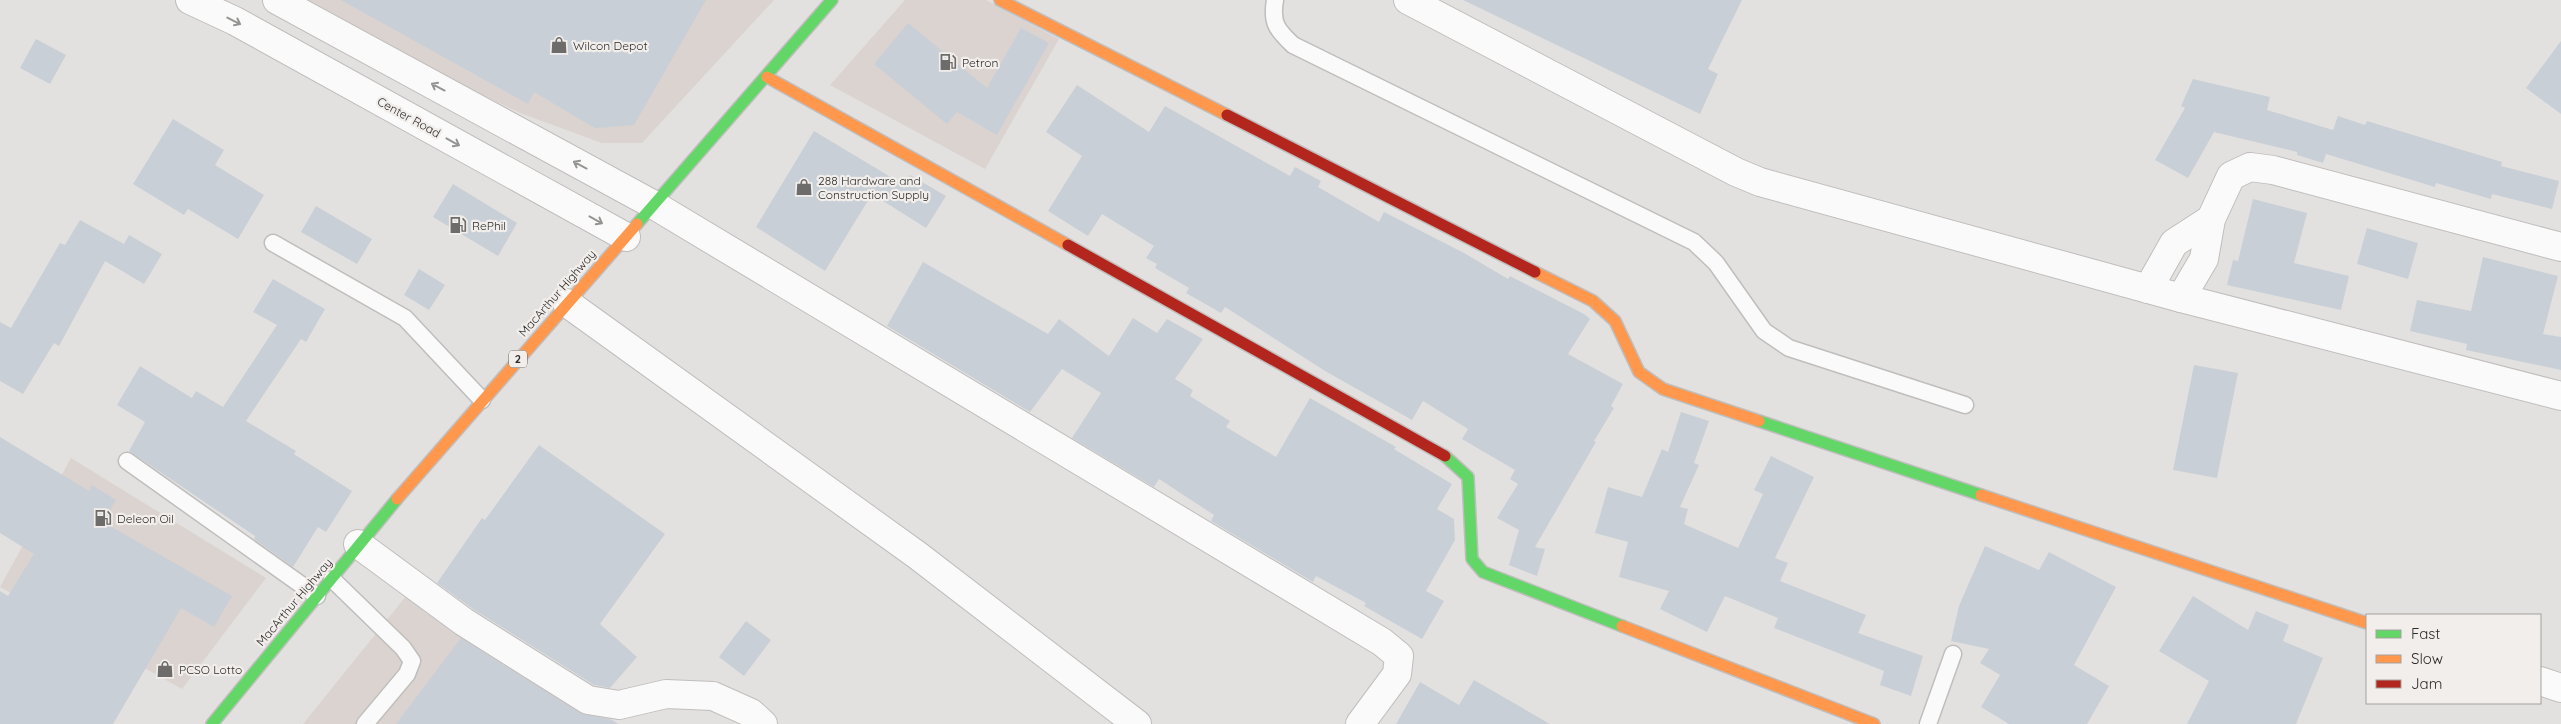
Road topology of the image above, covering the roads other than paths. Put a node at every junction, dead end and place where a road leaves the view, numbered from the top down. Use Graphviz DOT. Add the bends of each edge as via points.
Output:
graph roads {
  1 [pos="190,0"];
  2 [pos="277,0"];
  3 [pos="832,0"];
  4 [pos="1000,0"];
  5 [pos="1275,0"];
  6 [pos="1408,0"];
  7 [pos="767,77"];
  8 [pos="654,205"];
  9 [pos="2211,219"];
  10 [pos="626,236"];
  11 [pos="273,243"];
  12 [pos="2561,247"];
  13 [pos="2148,289"];
  14 [pos="2181,298"];
  15 [pos="567,303"];
  16 [pos="2561,396"];
  17 [pos="482,400"];
  18 [pos="1965,405"];
  19 [pos="127,460"];
  20 [pos="358,544"];
  21 [pos="332,579"];
  22 [pos="317,596"];
  23 [pos="2366,623"];
  24 [pos="1953,654"];
  25 [pos="2541,681"];
  26 [pos="2561,688"];
  27 [pos="212,724"];
  28 [pos="365,724"];
  29 [pos="763,724"];
  30 [pos="1138,724"];
  31 [pos="1360,724"];
  32 [pos="1874,724"];
  33 [pos="1928,724"];
  1 -- 10 [label="street, Center Road, one-way" via="236,22"];
  8 -- 2 [label="street, one-way"];
  3 -- 7 [label="main road, MacArthur Highway / 2"];
  4 -- 23 [label="main road" via="1593,301 1615,321 1639,372 1662,389"];
  5 -- 18 [label="lane" via="1277,30 1293,45 1694,242 1716,263 1764,331 1788,348"];
  6 -- 13 [label="street" via="1760,182"];
  7 -- 8 [label="main road, MacArthur Highway / 2"];
  7 -- 32 [label="main road" via="1450,459 1468,477 1472,559 1484,572"];
  8 -- 10 [label="main road, MacArthur Highway / 2"];
  8 -- 31 [label="street" via="1382,642 1399,656 1397,674"];
  9 -- 12 [label="street" via="2231,176 2250,167 2274,170"];
  9 -- 13 [label="street" via="2174,242"];
  9 -- 14 [label="street" via="2204,259"];
  10 -- 15 [label="main road, MacArthur Highway / 2"];
  11 -- 17 [label="lane" via="405,318"];
  13 -- 14 [label="street"];
  14 -- 16 [label="street"];
  15 -- 17 [label="main road, MacArthur Highway / 2"];
  15 -- 30 [label="street" via="917,555"];
  17 -- 20 [label="main road, MacArthur Highway / 2"];
  19 -- 22 [label="lane"];
  20 -- 21 [label="main road, MacArthur Highway / 2"];
  20 -- 29 [label="street" via="464,622 588,700 619,705 666,694 713,696 751,713"];
  21 -- 22 [label="main road, MacArthur Highway / 2"];
  21 -- 28 [label="lane" via="403,648 412,661 407,674"];
  22 -- 27 [label="main road, MacArthur Highway / 2"];
  24 -- 33 [label="lane"];
  25 -- 26 [label="street"];
}
